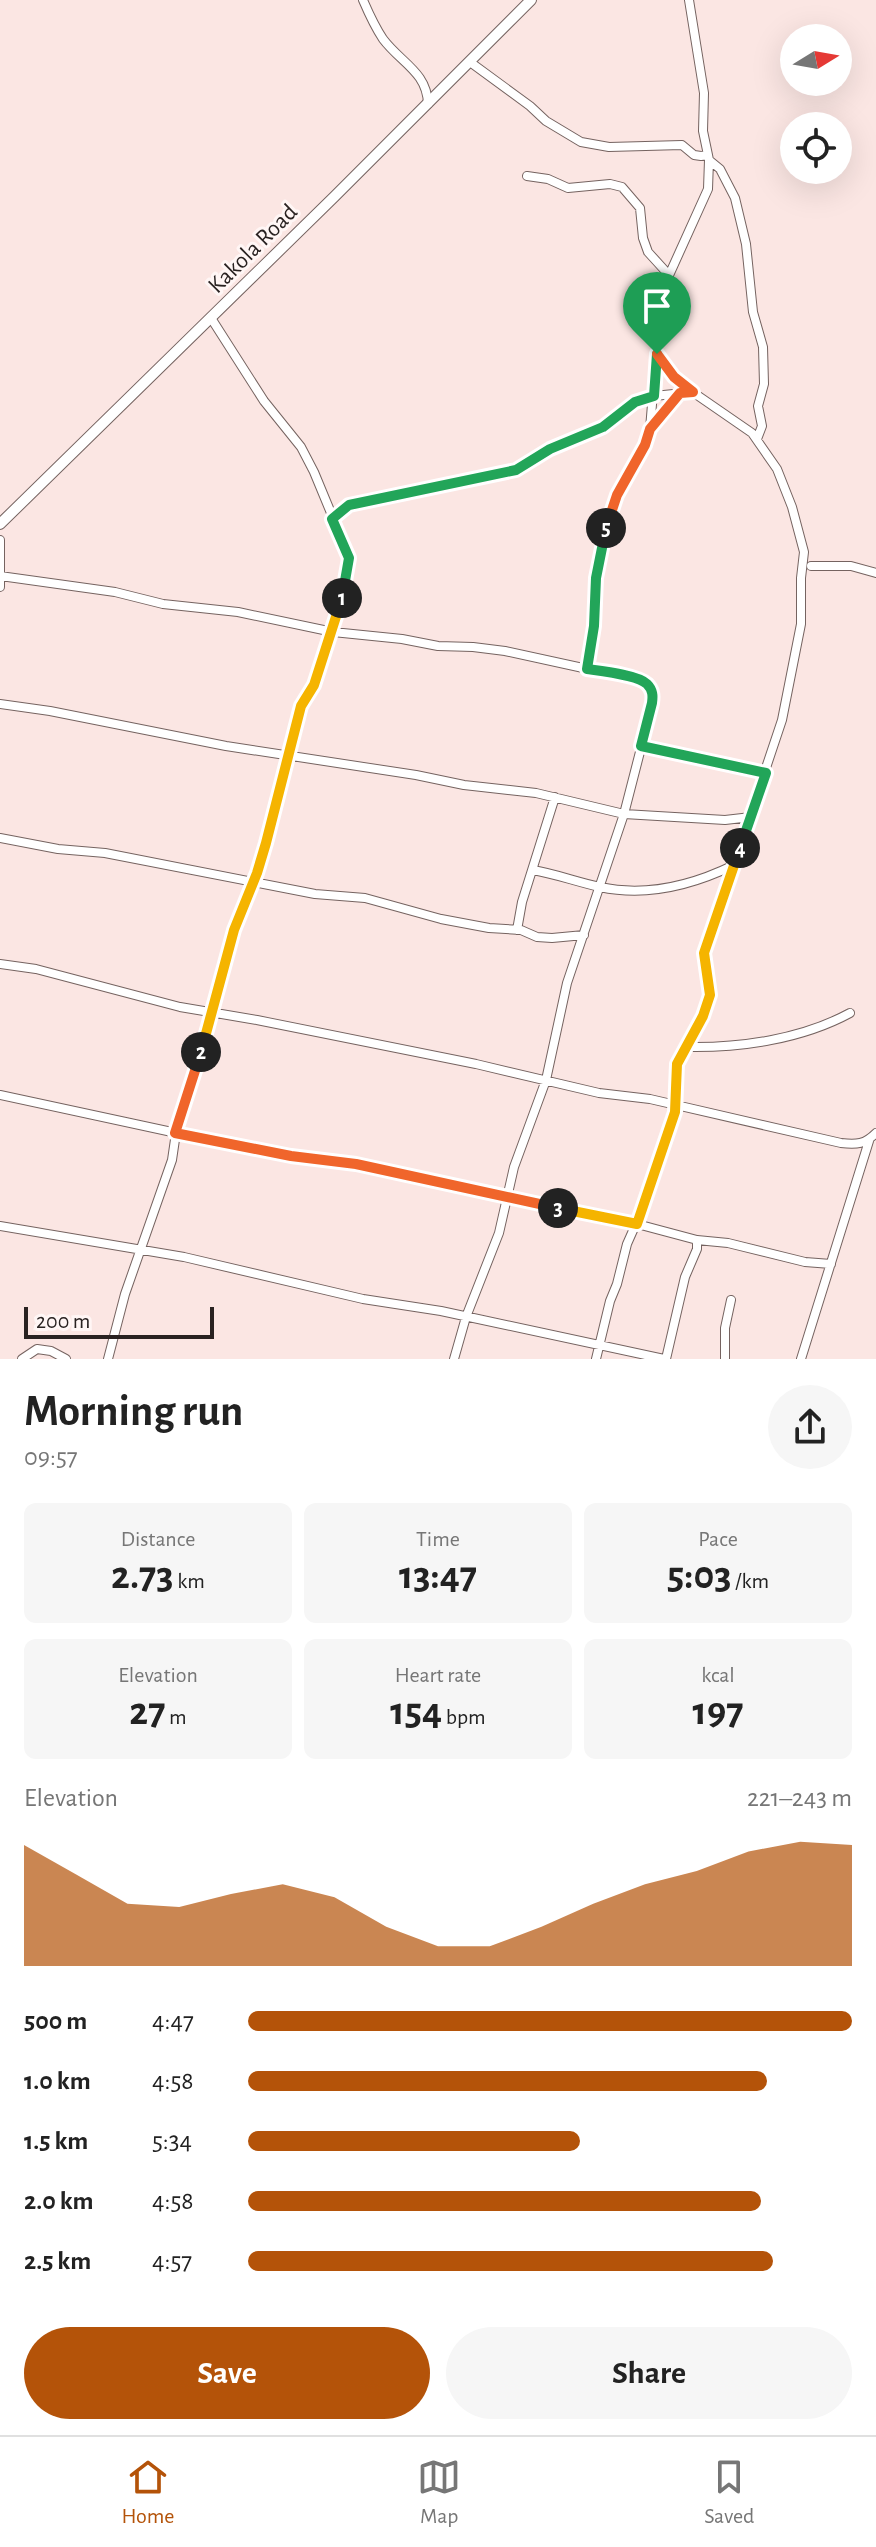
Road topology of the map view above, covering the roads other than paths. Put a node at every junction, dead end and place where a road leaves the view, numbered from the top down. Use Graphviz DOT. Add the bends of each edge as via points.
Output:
graph roads {
  1 [pos="363,0"];
  2 [pos="531,0"];
  3 [pos="689,0"];
  4 [pos="470,62"];
  5 [pos="428,104"];
  6 [pos="708,157"];
  7 [pos="527,176"];
  8 [pos="668,274"];
  9 [pos="211,318"];
  10 [pos="657,354"];
  11 [pos="693,392"];
  12 [pos="680,393"];
  13 [pos="654,396"];
  14 [pos="650,429"];
  15 [pos="757,439"];
  16 [pos="332,519"];
  17 [pos="0,524"];
  18 [pos="0,540"];
  19 [pos="811,566"];
  20 [pos="876,573"];
  21 [pos="0,576"];
  22 [pos="0,587"];
  23 [pos="333,632"];
  24 [pos="587,669"];
  25 [pos="0,704"];
  26 [pos="641,746"];
  27 [pos="289,755"];
  28 [pos="766,773"];
  29 [pos="555,797"];
  30 [pos="624,814"];
  31 [pos="751,817"];
  32 [pos="0,838"];
  33 [pos="734,865"];
  34 [pos="533,870"];
  35 [pos="252,883"];
  36 [pos="601,887"];
  37 [pos="517,930"];
  38 [pos="584,935"];
  39 [pos="0,964"];
  40 [pos="212,1012"];
  41 [pos="850,1013"];
  42 [pos="687,1047"];
  43 [pos="546,1080"];
  44 [pos="0,1095"];
  45 [pos="676,1105"];
  46 [pos="175,1133"];
  47 [pos="876,1133"];
  48 [pos="869,1141"];
  49 [pos="508,1198"];
  50 [pos="637,1224"];
  51 [pos="0,1226"];
  52 [pos="697,1240"];
  53 [pos="140,1251"];
  54 [pos="831,1264"];
  55 [pos="731,1300"];
  56 [pos="466,1317"];
  57 [pos="600,1345"];
  58 [pos="22,1359"];
  59 [pos="66,1359"];
  60 [pos="108,1359"];
  61 [pos="454,1359"];
  62 [pos="596,1359"];
  63 [pos="665,1359"];
  64 [pos="725,1359"];
  65 [pos="801,1359"];
  1 -- 5 [label="street" via="384,40 427,88"];
  2 -- 4 [label="main road, Kakola Road"];
  3 -- 6 [label="street"];
  4 -- 5 [label="main road, Kakola Road"];
  4 -- 6 [label="street" via="581,142 609,147 682,145 694,155"];
  5 -- 9 [label="main road, Kakola Road"];
  6 -- 8 [label="street" via="708,189"];
  6 -- 15 [label="street" via="731,189 746,244 753,312 764,352"];
  7 -- 8 [label="street" via="568,188 622,187 640,208 648,252"];
  8 -- 10 [label="street" via="661,293"];
  9 -- 16 [label="street" via="264,401 301,447"];
  9 -- 17 [label="main road, Kakola Road"];
  10 -- 11 [label="street"];
  10 -- 13 [label="street"];
  11 -- 12 [label="street"];
  11 -- 15 [label="street"];
  12 -- 13 [label="street"];
  12 -- 14 [label="street"];
  13 -- 14 [label="street"];
  13 -- 16 [label="street" via="516,470 349,505"];
  14 -- 24 [label="street" via="611,511 596,578"];
  15 -- 28 [label="street" via="777,469 804,552 801,624"];
  16 -- 23 [label="street" via="349,558"];
  18 -- 21 [label="street"];
  19 -- 20 [label="street" via="851,566"];
  21 -- 22 [label="street"];
  21 -- 23 [label="street"];
  23 -- 24 [label="street" via="505,651"];
  23 -- 27 [label="street" via="301,706"];
  24 -- 26 [label="street" via="649,687 653,696"];
  25 -- 27 [label="street"];
  26 -- 28 [label="street"];
  26 -- 30 [label="street"];
  27 -- 29 [label="street"];
  27 -- 35 [label="street"];
  28 -- 31 [label="street"];
  29 -- 30 [label="street"];
  29 -- 34 [label="street"];
  30 -- 31 [label="street"];
  30 -- 36 [label="street"];
  31 -- 33 [label="street"];
  32 -- 35 [label="street" via="142,859"];
  33 -- 36 [label="street" via="684,885"];
  33 -- 42 [label="street" via="704,953 710,995"];
  34 -- 36 [label="street"];
  34 -- 37 [label="street"];
  35 -- 37 [label="street" via="365,898 457,922"];
  35 -- 40 [label="street"];
  36 -- 38 [label="street"];
  37 -- 38 [label="street" via="545,938"];
  38 -- 43 [label="street" via="567,983"];
  39 -- 40 [label="street"];
  40 -- 43 [label="street"];
  40 -- 46 [label="street"];
  41 -- 42 [label="street" via="827,1024 735,1046"];
  42 -- 45 [label="street" via="676,1067"];
  43 -- 45 [label="street"];
  43 -- 49 [label="street"];
  44 -- 46 [label="street"];
  45 -- 48 [label="street" via="841,1143"];
  45 -- 50 [label="street"];
  46 -- 49 [label="street" via="356,1164"];
  46 -- 53 [label="street" via="172,1160"];
  47 -- 48 [label="street"];
  48 -- 54 [label="street"];
  49 -- 50 [label="street"];
  49 -- 56 [label="street"];
  50 -- 52 [label="street"];
  50 -- 57 [label="street"];
  51 -- 53 [label="street"];
  52 -- 54 [label="street"];
  52 -- 63 [label="street"];
  53 -- 56 [label="street"];
  53 -- 60 [label="street"];
  54 -- 65 [label="street"];
  55 -- 64 [label="street"];
  56 -- 57 [label="street"];
  56 -- 61 [label="street"];
  57 -- 62 [label="street"];
  57 -- 63 [label="street"];
  58 -- 59 [label="street" via="37,1349"];
}
